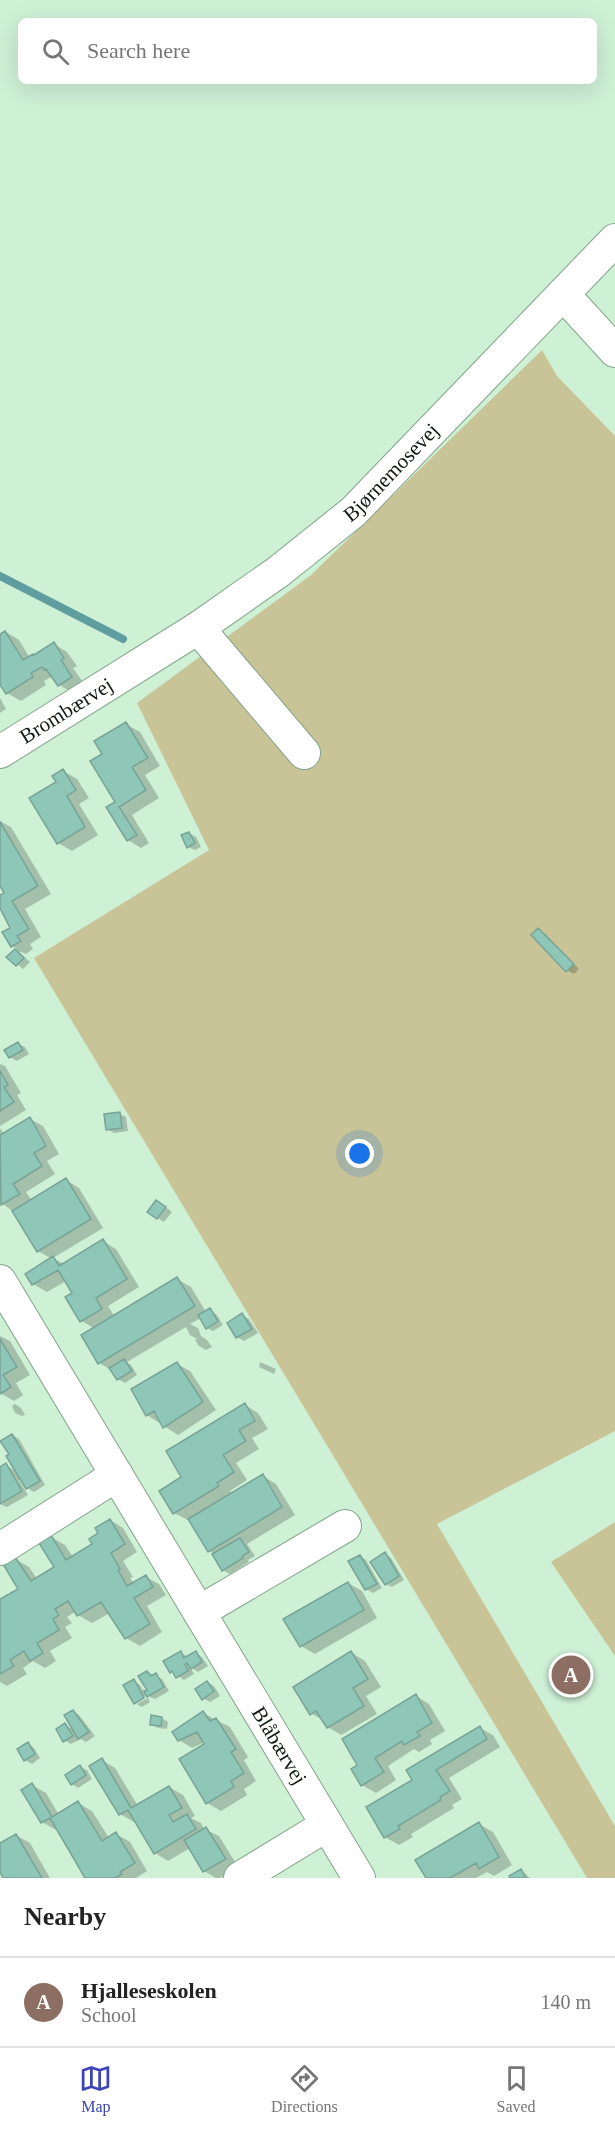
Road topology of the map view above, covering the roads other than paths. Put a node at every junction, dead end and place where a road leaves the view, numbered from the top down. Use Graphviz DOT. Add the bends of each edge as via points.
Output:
graph roads {
  1 [pos="615,240"];
  2 [pos="563,294"];
  3 [pos="615,351"];
  4 [pos="198,628"];
  5 [pos="134,670"];
  6 [pos="0,752"];
  7 [pos="304,753"];
  8 [pos="0,1281"];
  9 [pos="117,1475"];
  10 [pos="345,1526"];
  11 [pos="0,1549"];
  12 [pos="199,1612"];
  13 [pos="327,1825"];
  14 [pos="240,1878"];
  15 [pos="359,1878"];
  1 -- 2 [label="street, Bjørnemosevej"];
  2 -- 3 [label="street"];
  2 -- 4 [label="street, Bjørnemosevej" via="353,512 278,572"];
  4 -- 5 [label="street, Bjørnemosevej"];
  4 -- 7 [label="street"];
  5 -- 6 [label="street, Brombærvej"];
  8 -- 9 [label="street, Blåbærvej"];
  9 -- 11 [label="street"];
  9 -- 12 [label="street, Blåbærvej"];
  10 -- 12 [label="street"];
  12 -- 13 [label="street, Blåbærvej"];
  13 -- 14 [label="street"];
  13 -- 15 [label="street, Blåbærvej"];
}
